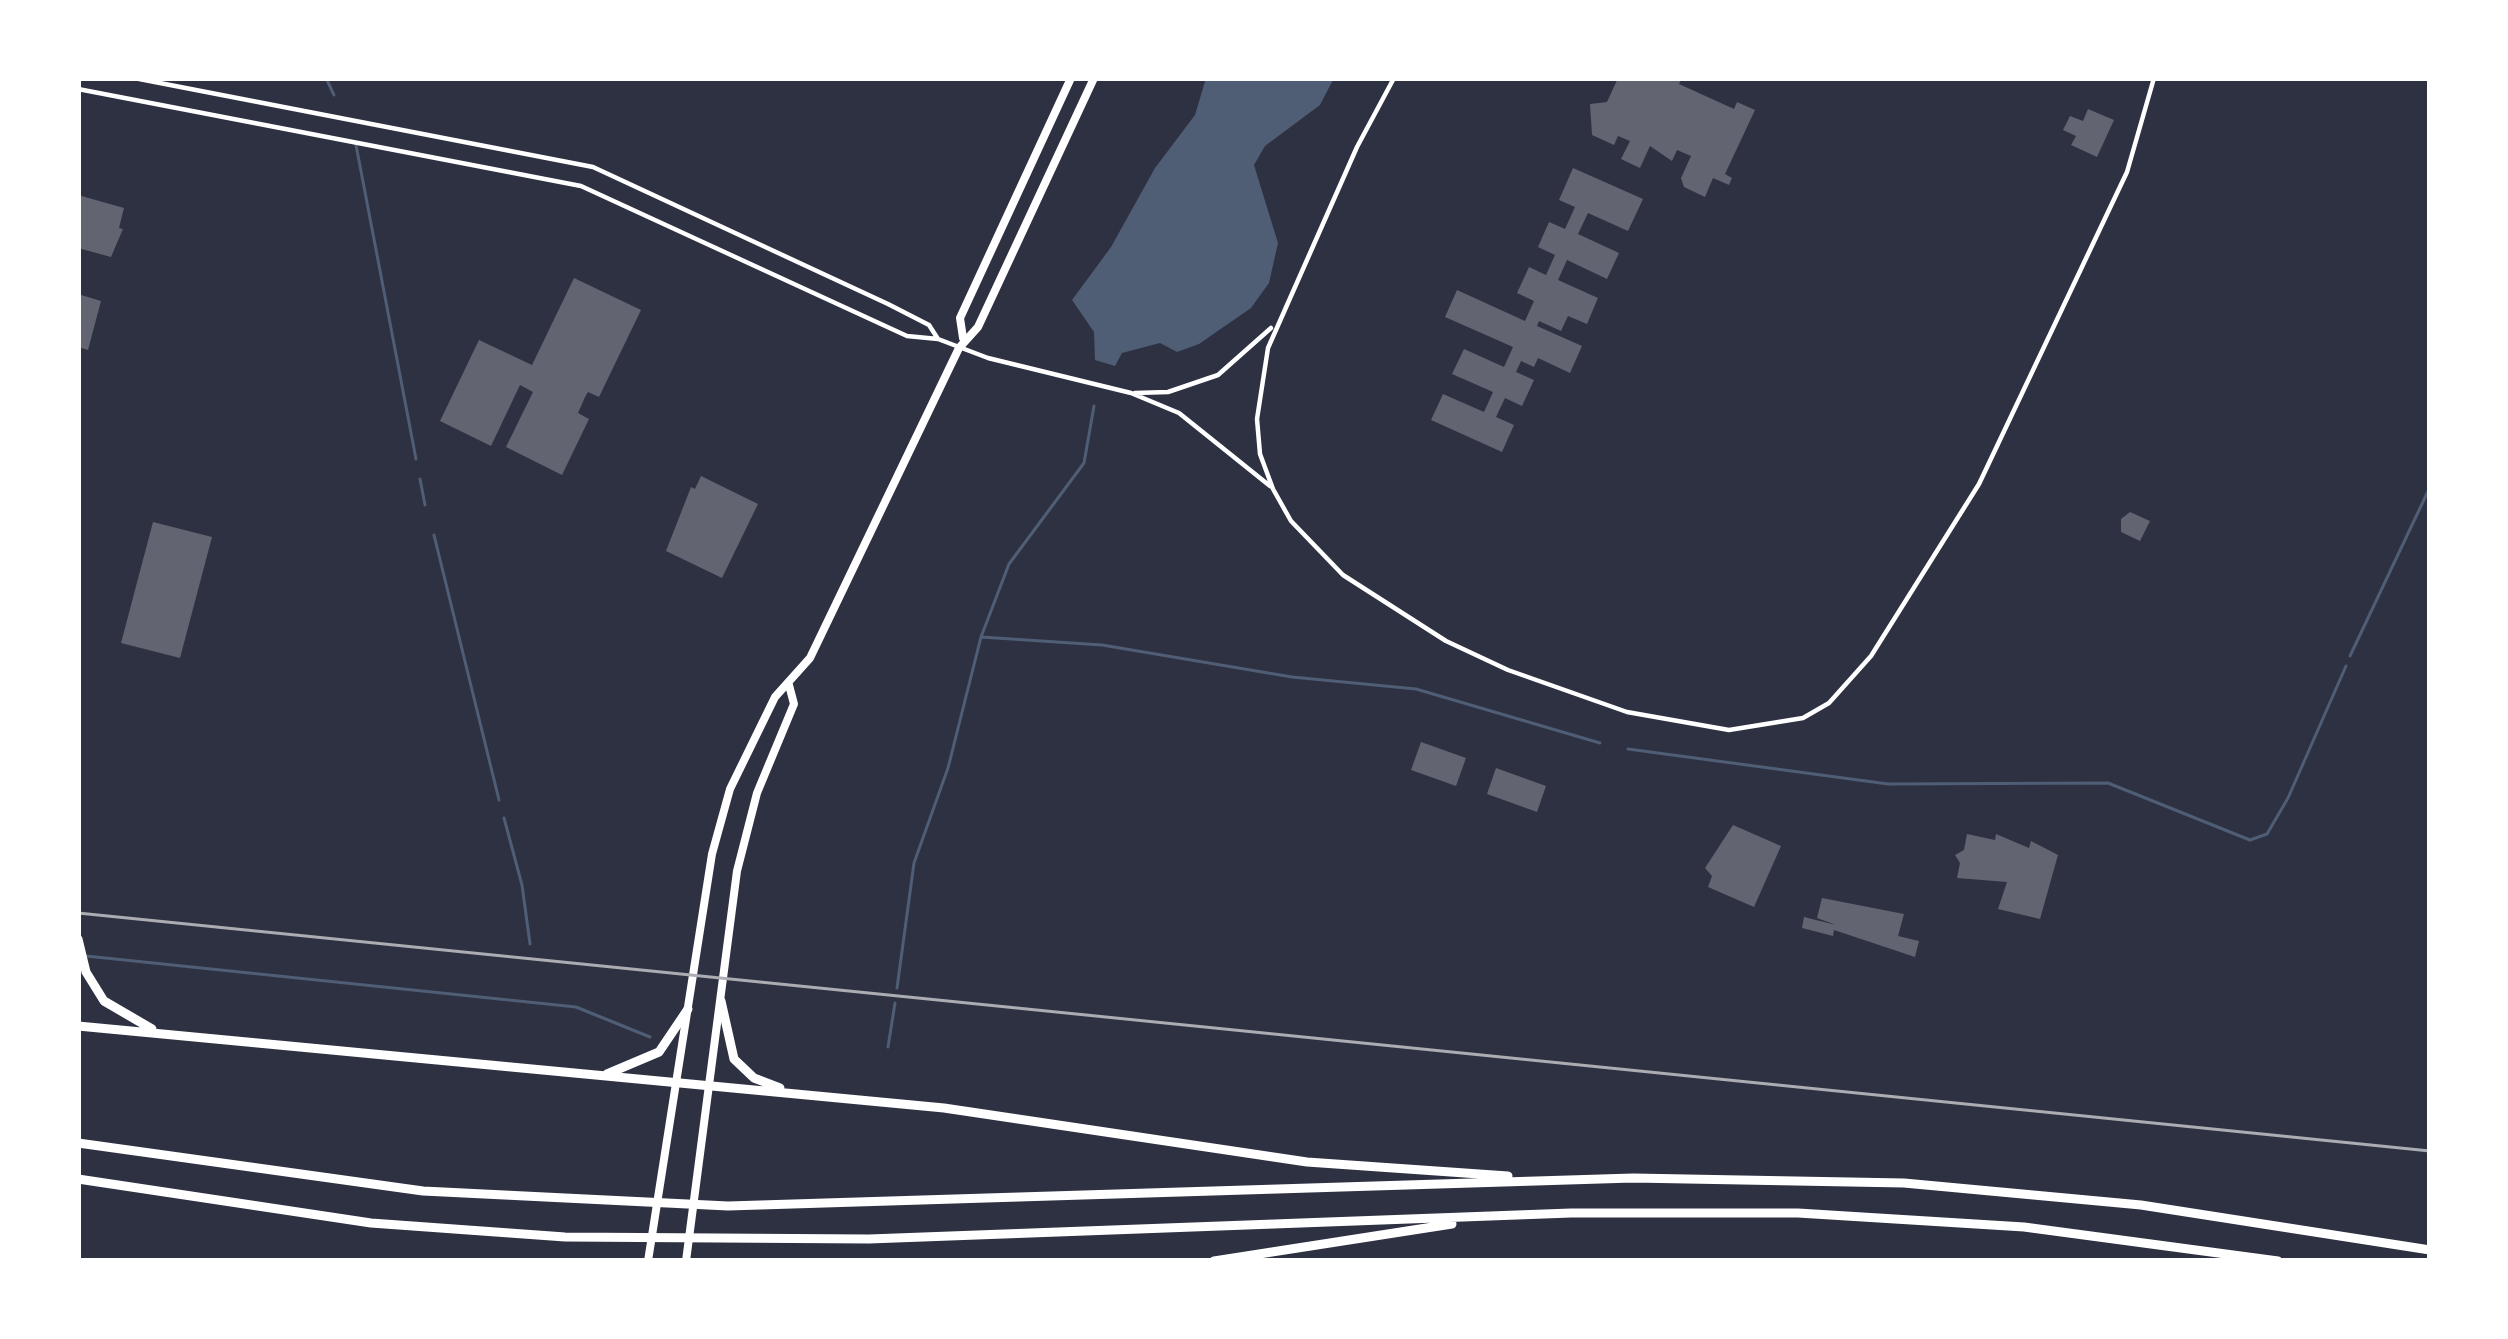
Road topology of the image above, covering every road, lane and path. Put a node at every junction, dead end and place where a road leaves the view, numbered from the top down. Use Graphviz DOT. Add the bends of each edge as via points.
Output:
graph roads {
  1 [pos="134,78"];
  2 [pos="1071,78"];
  3 [pos="1094,78"];
  4 [pos="1394,78"];
  5 [pos="2154,78"];
  6 [pos="78,89"];
  7 [pos="1275,324"];
  8 [pos="938,339"];
  9 [pos="961,344"];
  10 [pos="1131,393"];
  11 [pos="1273,489"];
  12 [pos="789,685"];
  13 [pos="78,939"];
  14 [pos="721,997"];
  15 [pos="688,1009"];
  16 [pos="78,1026"];
  17 [pos="162,1034"];
  18 [pos="605,1075"];
  19 [pos="673,1084"];
  20 [pos="710,1085"];
  21 [pos="802,1094"];
  22 [pos="78,1143"];
  23 [pos="78,1179"];
  24 [pos="1549,1179"];
  25 [pos="1491,1218"];
  26 [pos="2430,1250"];
  27 [pos="648,1261"];
  28 [pos="686,1261"];
  29 [pos="1214,1261"];
  30 [pos="2278,1261"];
  1 -- 8 [label="street" via="592,167 888,304 929,325"];
  2 -- 9 [label="main road" via="960,318"];
  3 -- 9 [label="main road" via="978,327"];
  4 -- 7 [label="street"];
  5 -- 11 [label="street" via="2127,172 1979,484 1870,656 1829,703 1803,718 1713,728 1627,712 1508,670 1383,604 1314,550"];
  6 -- 8 [label="street" via="581,186 907,336"];
  7 -- 10 [label="street" via="1218,375 1168,392"];
  7 -- 11 [label="street" via="1257,419"];
  8 -- 9 [label="street"];
  9 -- 10 [label="street"];
  9 -- 12 [label="main road" via="810,658"];
  10 -- 11 [label="street" via="1212,434"];
  12 -- 14 [label="main road" via="794,704 746,828"];
  12 -- 15 [label="main road" via="775,697 730,789"];
  13 -- 17 [label="highway" via="104,1001"];
  14 -- 20 [label="main road"];
  14 -- 21 [label="highway" via="725,1040 739,1066"];
  15 -- 18 [label="highway" via="658,1052"];
  15 -- 19 [label="main road"];
  16 -- 17 [label="highway"];
  17 -- 18 [label="highway"];
  18 -- 19 [label="highway"];
  19 -- 20 [label="highway"];
  19 -- 27 [label="main road"];
  20 -- 21 [label="highway"];
  20 -- 28 [label="main road"];
  21 -- 24 [label="highway" via="1004,1115 1307,1162"];
  22 -- 24 [label="highway" via="363,1184 647,1204 871,1204"];
  23 -- 25 [label="highway" via="371,1223 565,1237 869,1239"];
  24 -- 26 [label="highway" via="1982,1188"];
  25 -- 29 [label="highway"];
  25 -- 30 [label="highway" via="1798,1213 2024,1227"];
}
